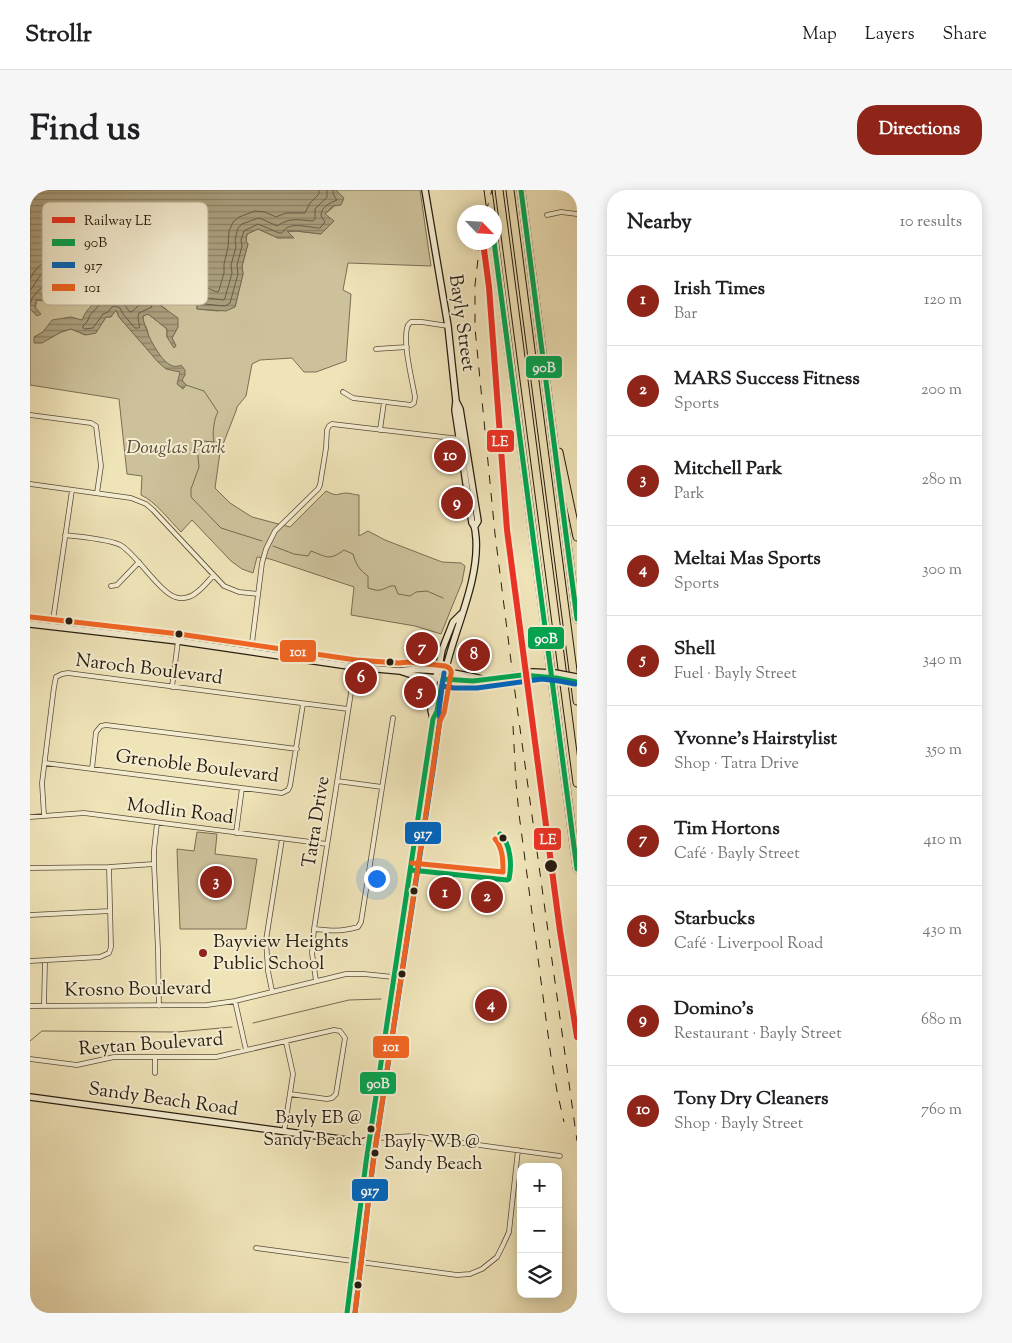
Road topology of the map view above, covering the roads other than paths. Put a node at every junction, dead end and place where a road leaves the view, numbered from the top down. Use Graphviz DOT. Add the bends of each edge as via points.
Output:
graph roads {
  1 [pos="425,190"];
  2 [pos="488,190"];
  3 [pos="499,190"];
  4 [pos="510,190"];
  5 [pos="520,190"];
  6 [pos="490,205"];
  7 [pos="577,214"];
  8 [pos="547,215"];
  9 [pos="495,250"];
  10 [pos="448,326"];
  11 [pos="407,347"];
  12 [pos="376,349"];
  13 [pos="343,392"];
  14 [pos="384,402"];
  15 [pos="30,415"];
  16 [pos="551,415"];
  17 [pos="380,430"];
  18 [pos="462,439"];
  19 [pos="30,484"];
  20 [pos="72,490"];
  21 [pos="97,493"];
  22 [pos="65,535"];
  23 [pos="577,538"];
  24 [pos="139,562"];
  25 [pos="213,576"];
  26 [pos="111,586"];
  27 [pos="258,594"];
  28 [pos="461,614"];
  29 [pos="577,619"];
  30 [pos="30,624"];
  31 [pos="52,627"];
  32 [pos="178,641"];
  33 [pos="251,651"];
  34 [pos="355,667"];
  35 [pos="436,675"];
  36 [pos="522,675"];
  37 [pos="444,676"];
  38 [pos="577,677"];
  39 [pos="577,682"];
  40 [pos="172,687"];
  41 [pos="577,701"];
  42 [pos="304,704"];
  43 [pos="348,709"];
  44 [pos="393,718"];
  45 [pos="433,719"];
  46 [pos="296,749"];
  47 [pos="45,763"];
  48 [pos="92,769"];
  49 [pos="337,781"];
  50 [pos="577,783"];
  51 [pos="382,787"];
  52 [pos="242,788"];
  53 [pos="44,815"];
  54 [pos="30,817"];
  55 [pos="157,823"];
  56 [pos="236,833"];
  57 [pos="282,839"];
  58 [pos="327,844"];
  59 [pos="154,864"];
  60 [pos="109,867"];
  61 [pos="30,868"];
  62 [pos="577,869"];
  63 [pos="110,911"];
  64 [pos="30,915"];
  65 [pos="314,929"];
  66 [pos="30,960"];
  67 [pos="45,961"];
  68 [pos="393,977"];
  69 [pos="316,981"];
  70 [pos="272,991"];
  71 [pos="235,1001"];
  72 [pos="30,1006"];
  73 [pos="44,1006"];
  74 [pos="159,1006"];
  75 [pos="286,1042"];
  76 [pos="246,1050"];
  77 [pos="155,1057"];
  78 [pos="30,1059"];
  79 [pos="155,1073"];
  80 [pos="290,1094"];
  81 [pos="30,1097"];
  82 [pos="284,1132"];
  83 [pos="369,1140"];
  84 [pos="518,1150"];
  85 [pos="560,1156"];
  86 [pos="256,1248"];
  87 [pos="354,1262"];
  88 [pos="347,1313"];
  1 -- 10 [label="main road, Bayly Street"];
  2 -- 6 [label="highway"];
  3 -- 50 [label="highway"];
  4 -- 41 [label="highway"];
  5 -- 16 [label="highway"];
  7 -- 8 [label="street" via="561,212"];
  9 -- 62 [label="highway"];
  10 -- 11 [label="street" via="412,322 406,330"];
  10 -- 18 [label="main road, Bayly Street" via="455,410"];
  11 -- 12 [label="street"];
  11 -- 14 [label="street" via="414,402 411,405"];
  13 -- 14 [label="street" via="353,398"];
  14 -- 17 [label="street"];
  15 -- 21 [label="street" via="96,426 101,466"];
  16 -- 23 [label="highway"];
  16 -- 29 [label="highway"];
  17 -- 18 [label="street"];
  17 -- 27 [label="street" via="329,426 320,485 270,539 262,562"];
  18 -- 28 [label="main road, Bayly Street" via="476,546 475,564"];
  19 -- 20 [label="street"];
  20 -- 21 [label="street"];
  20 -- 22 [label="street"];
  21 -- 25 [label="street" via="131,498 146,504"];
  22 -- 24 [label="street" via="111,542 121,546"];
  22 -- 31 [label="street"];
  24 -- 25 [label="street" via="174,597 197,593"];
  24 -- 26 [label="street" via="117,585"];
  25 -- 27 [label="street" via="232,590"];
  27 -- 33 [label="street"];
  28 -- 35 [label="main road, Bayly Street" via="453,622"];
  28 -- 37 [label="main road, Bayly Street"];
  30 -- 31 [label="main road"];
  31 -- 32 [label="main road"];
  32 -- 33 [label="main road"];
  32 -- 40 [label="street"];
  33 -- 34 [label="main road"];
  34 -- 35 [label="main road"];
  34 -- 43 [label="street, Tatra Drive"];
  35 -- 37 [label="main road"];
  35 -- 45 [label="main road, Bayly Street" via="431,710"];
  36 -- 37 [label="main road, bridge" via="472,682"];
  36 -- 38 [label="main road, bridge" via="548,672"];
  36 -- 39 [label="main road, bridge"];
  37 -- 45 [label="main road, Bayly Street"];
  40 -- 42 [label="street, Naroch Boulevard"];
  40 -- 47 [label="street, Naroch Boulevard" via="68,673 56,677"];
  42 -- 43 [label="street, Naroch Boulevard"];
  42 -- 46 [label="street, Grenoble Boulevard"];
  43 -- 49 [label="street, Tatra Drive"];
  44 -- 51 [label="street"];
  45 -- 68 [label="main road, Bayly Street"];
  46 -- 48 [label="street" via="106,725 96,732"];
  46 -- 52 [label="street, Grenoble Boulevard" via="288,790 282,793"];
  47 -- 48 [label="street, Grenoble Boulevard"];
  47 -- 53 [label="street, Naroch Boulevard" via="42,783"];
  48 -- 52 [label="street, Grenoble Boulevard"];
  49 -- 51 [label="street"];
  49 -- 58 [label="street, Tatra Drive"];
  51 -- 65 [label="street" via="361,922 358,927 342,931"];
  52 -- 56 [label="street"];
  53 -- 54 [label="street, Modlin Road"];
  53 -- 55 [label="street, Modlin Road" via="84,813"];
  55 -- 56 [label="street, Modlin Road"];
  55 -- 59 [label="street"];
  56 -- 57 [label="street, Modlin Road"];
  57 -- 58 [label="street, Modlin Road"];
  57 -- 70 [label="street" via="266,940"];
  58 -- 65 [label="street, Tatra Drive"];
  59 -- 60 [label="street"];
  59 -- 74 [label="street"];
  60 -- 61 [label="street"];
  60 -- 63 [label="street"];
  63 -- 64 [label="street"];
  63 -- 67 [label="street" via="109,953 100,957"];
  65 -- 69 [label="street, Tatra Drive" via="312,953"];
  66 -- 67 [label="street"];
  67 -- 73 [label="street"];
  68 -- 69 [label="street, Krosno Boulevard" via="346,974"];
  68 -- 83 [label="main road, Bayly Street"];
  69 -- 70 [label="street, Krosno Boulevard"];
  70 -- 71 [label="street, Krosno Boulevard"];
  71 -- 74 [label="street, Krosno Boulevard"];
  71 -- 76 [label="street"];
  72 -- 73 [label="street, Krosno Boulevard"];
  73 -- 74 [label="street, Krosno Boulevard"];
  75 -- 76 [label="street, Reytan Boulevard"];
  75 -- 80 [label="street" via="293,1074"];
  75 -- 80 [label="street, Reytan Boulevard" via="334,1030 340,1031 345,1038 336,1094 327,1099"];
  76 -- 77 [label="street, Reytan Boulevard" via="216,1057"];
  77 -- 78 [label="street, Reytan Boulevard" via="114,1057 77,1065"];
  77 -- 79 [label="street"];
  80 -- 82 [label="street"];
  81 -- 82 [label="main road, Sandy Beach Road"];
  82 -- 83 [label="main road, Sandy Beach Road" via="362,1142"];
  83 -- 84 [label="street, Sandy Beach Road" via="413,1136"];
  83 -- 87 [label="main road, Bayly Street"];
  84 -- 85 [label="street, Sandy Beach Road"];
  84 -- 87 [label="street" via="508,1232 497,1257 482,1269 457,1275"];
  86 -- 87 [label="street"];
  87 -- 88 [label="main road, Bayly Street"];
}
